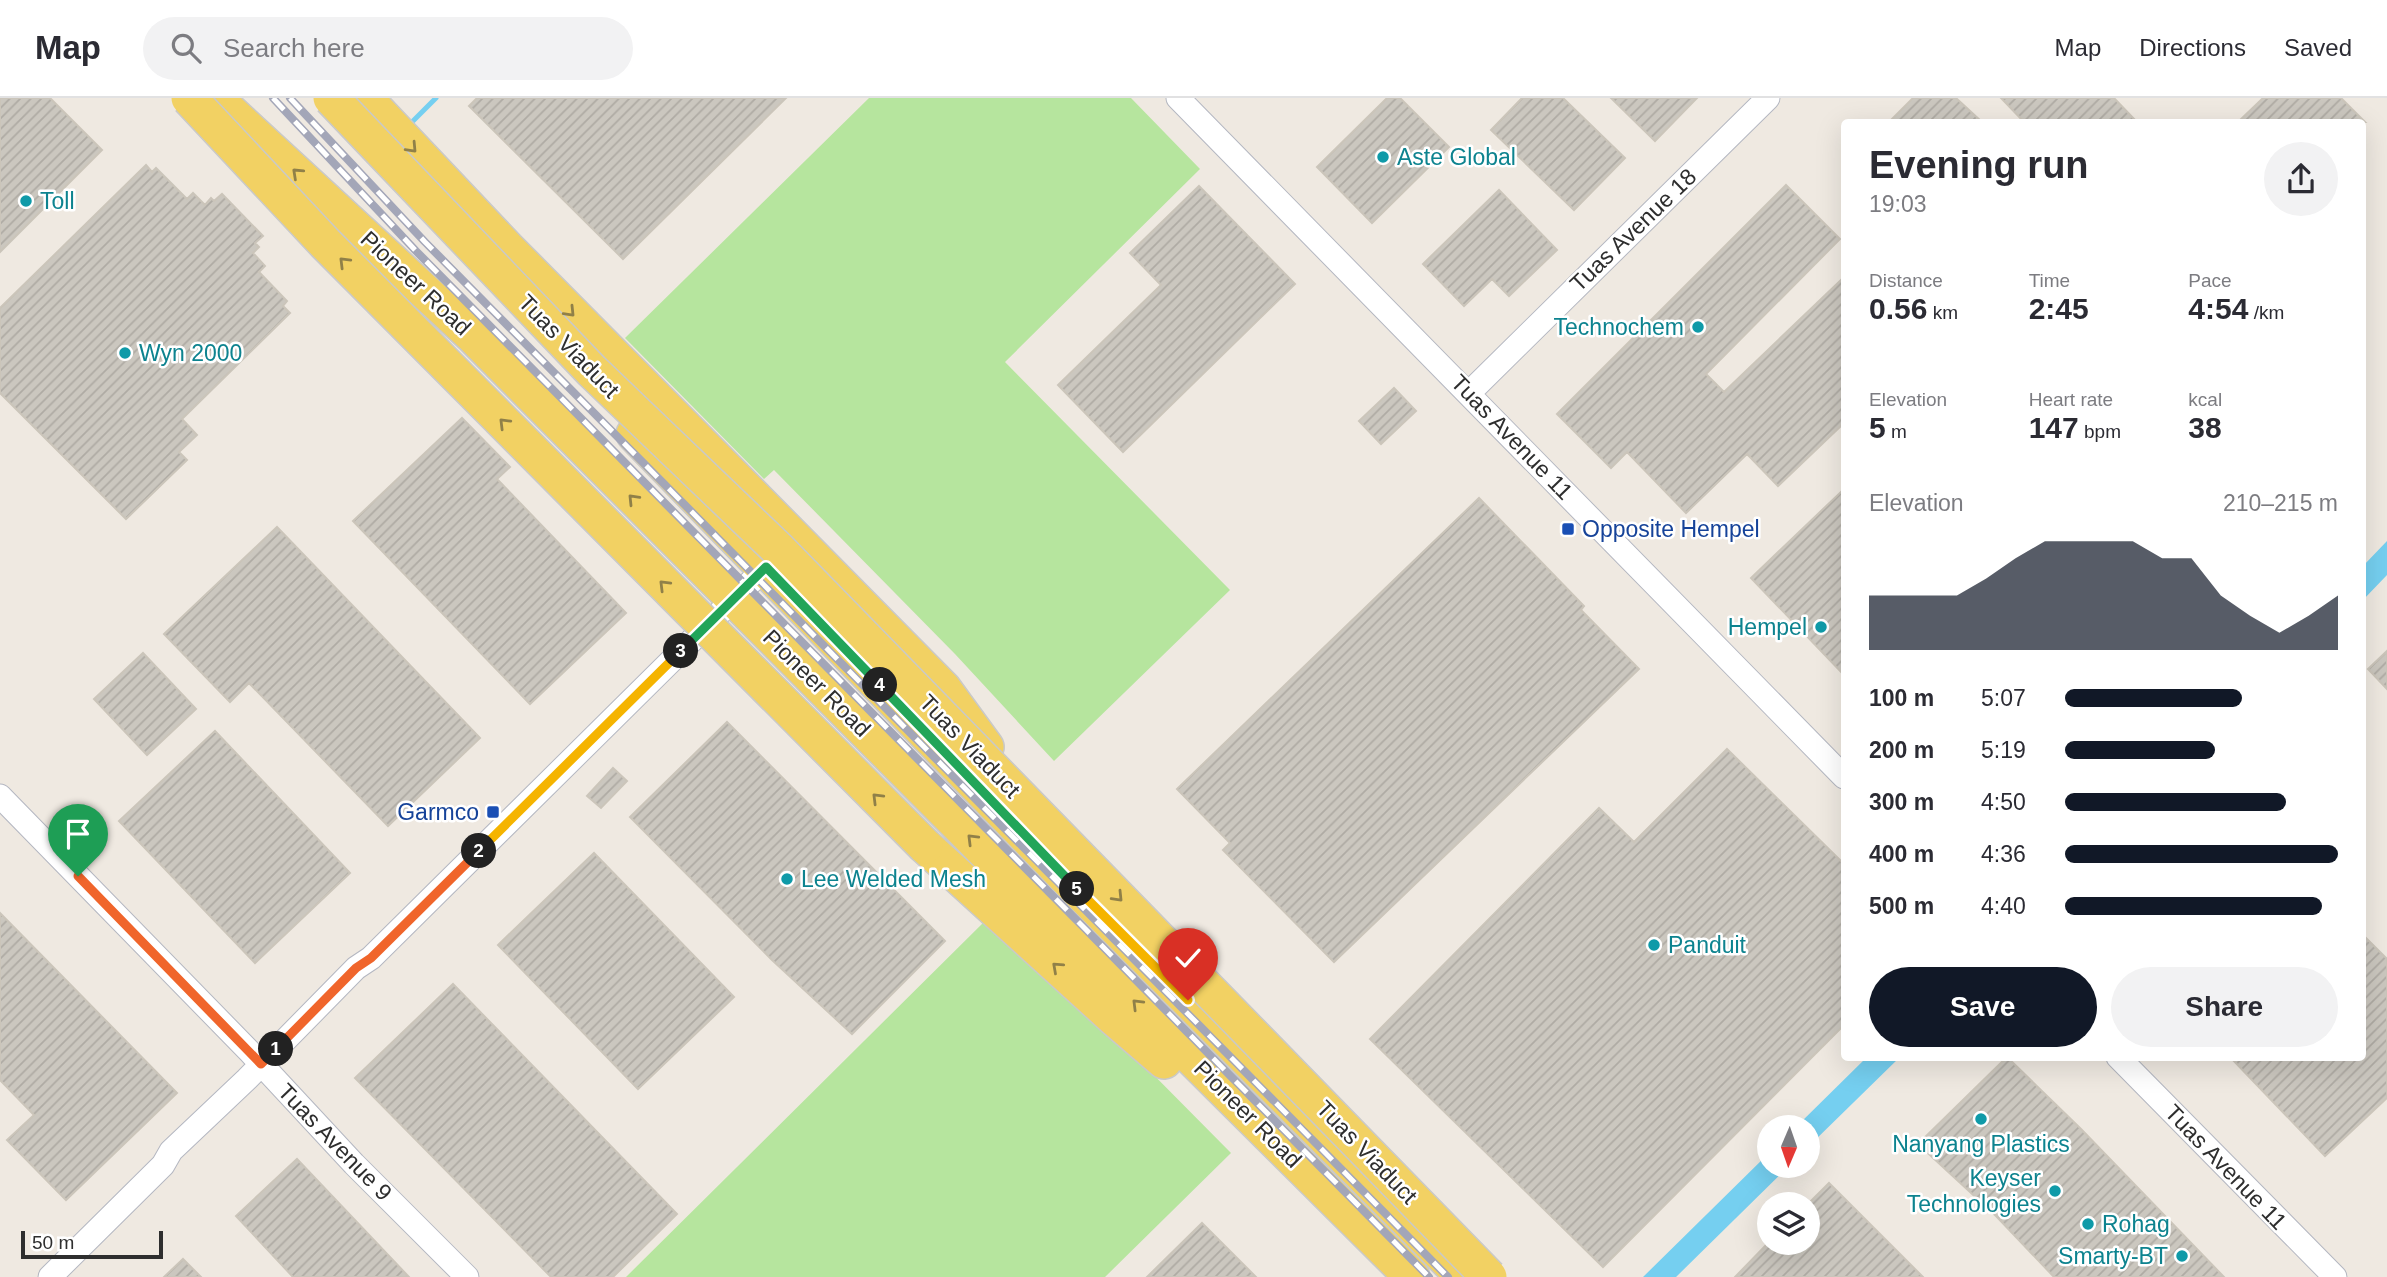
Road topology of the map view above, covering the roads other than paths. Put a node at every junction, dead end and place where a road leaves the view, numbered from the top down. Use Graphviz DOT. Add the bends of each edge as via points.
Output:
graph roads {
  1 [pos="190,98"];
  2 [pos="215,98"];
  3 [pos="312,98"];
  4 [pos="331,98"];
  5 [pos="365,98"];
  6 [pos="1178,98"];
  7 [pos="1768,98"];
  8 [pos="1469,393"];
  9 [pos="766,567"];
  10 [pos="734,599"];
  11 [pos="1841,774"];
  12 [pos="0,796"];
  13 [pos="1085,897"];
  14 [pos="2122,1061"];
  15 [pos="266,1069"];
  16 [pos="50,1277"];
  17 [pos="467,1277"];
  18 [pos="1397,1277"];
  19 [pos="1412,1277"];
  20 [pos="1464,1277"];
  21 [pos="1489,1277"];
  22 [pos="2335,1277"];
  18 -- 1 [label="main road, one-way, bridge" via="1257,1139 1114,1018 925,846 325,243"];
  10 -- 2 [label="main road, Pioneer Road, one-way" via="473,336"];
  3 -- 9 [label="main road, Pioneer Road"];
  4 -- 21 [label="main road, Tuas Viaduct, one-way, bridge" via="592,371 789,560"];
  5 -- 13 [label="main road, one-way" via="507,248 943,688 1034,813"];
  6 -- 8 [label="street, Tuas Avenue 11"];
  7 -- 8 [label="street, Tuas Avenue 18"];
  8 -- 11 [label="street, Tuas Avenue 11"];
  9 -- 10 [label="street"];
  9 -- 13 [label="main road, Pioneer Road"];
  10 -- 15 [label="street" via="356,968"];
  19 -- 10 [label="main road, Pioneer Road, one-way"];
  12 -- 15 [label="street, Tuas Avenue 9"];
  13 -- 20 [label="main road, Pioneer Road"];
  14 -- 22 [label="street, Tuas Avenue 11"];
  15 -- 16 [label="street" via="171,1151 163,1165"];
  15 -- 17 [label="street, Tuas Avenue 9"];
}
